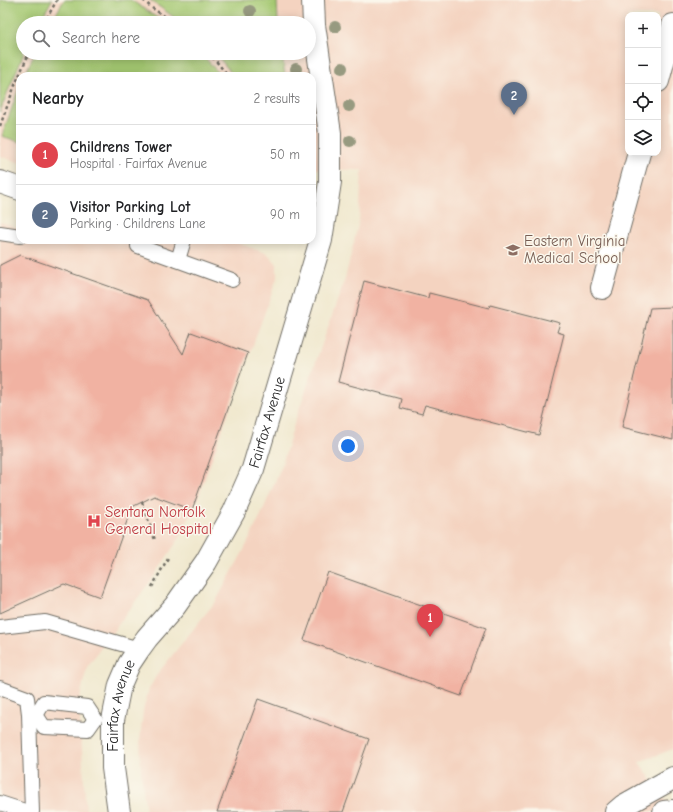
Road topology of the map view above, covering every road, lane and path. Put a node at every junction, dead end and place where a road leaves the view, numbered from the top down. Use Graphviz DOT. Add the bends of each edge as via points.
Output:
graph roads {
  1 [pos="58,0"];
  2 [pos="143,0"];
  3 [pos="313,0"];
  4 [pos="48,16"];
  5 [pos="164,16"];
  6 [pos="314,16"];
  7 [pos="673,25"];
  8 [pos="316,38"];
  9 [pos="26,60"];
  10 [pos="215,60"];
  11 [pos="661,70"];
  12 [pos="21,72"];
  13 [pos="225,72"];
  14 [pos="16,83"];
  15 [pos="0,126"];
  16 [pos="638,156"];
  17 [pos="0,182"];
  18 [pos="16,188"];
  19 [pos="0,233"];
  20 [pos="16,235"];
  21 [pos="317,240"];
  22 [pos="183,244"];
  23 [pos="316,244"];
  24 [pos="138,246"];
  25 [pos="178,260"];
  26 [pos="232,280"];
  27 [pos="602,288"];
  28 [pos="142,502"];
  29 [pos="155,540"];
  30 [pos="170,556"];
  31 [pos="152,587"];
  32 [pos="0,627"];
  33 [pos="139,649"];
  34 [pos="0,688"];
  35 [pos="33,715"];
  36 [pos="104,719"];
  37 [pos="673,778"];
  38 [pos="0,803"];
  39 [pos="673,811"];
  40 [pos="28,812"];
  41 [pos="32,812"];
  42 [pos="119,812"];
  43 [pos="616,812"];
  44 [pos="664,812"];
  1 -- 4 [label="path"];
  2 -- 5 [label="path"];
  3 -- 6 [label="street, Fairfax Avenue"];
  7 -- 11 [label="street"];
  8 -- 21 [label="street, Fairfax Avenue" via="330,133 330,182"];
  9 -- 12 [label="path"];
  10 -- 13 [label="path"];
  14 -- 15 [label="path"];
  16 -- 27 [label="street"];
  17 -- 18 [label="street"];
  19 -- 20 [label="lane"];
  22 -- 25 [label="lane"];
  23 -- 33 [label="street, Fairfax Avenue" via="253,469 234,512 206,562 175,606"];
  24 -- 25 [label="lane"];
  25 -- 26 [label="lane"];
  28 -- 29 [label="path"];
  30 -- 31 [label="path"];
  32 -- 33 [label="lane" via="45,622"];
  33 -- 36 [label="street, Fairfax Avenue" via="129,664"];
  34 -- 35 [label="lane" via="28,698"];
  35 -- 36 [label="lane" via="44,727 88,729"];
  35 -- 36 [label="lane" via="44,702 87,707"];
  35 -- 41 [label="lane"];
  36 -- 42 [label="street, Fairfax Avenue"];
  37 -- 43 [label="street"];
  38 -- 40 [label="lane"];
  39 -- 44 [label="street"];
}
